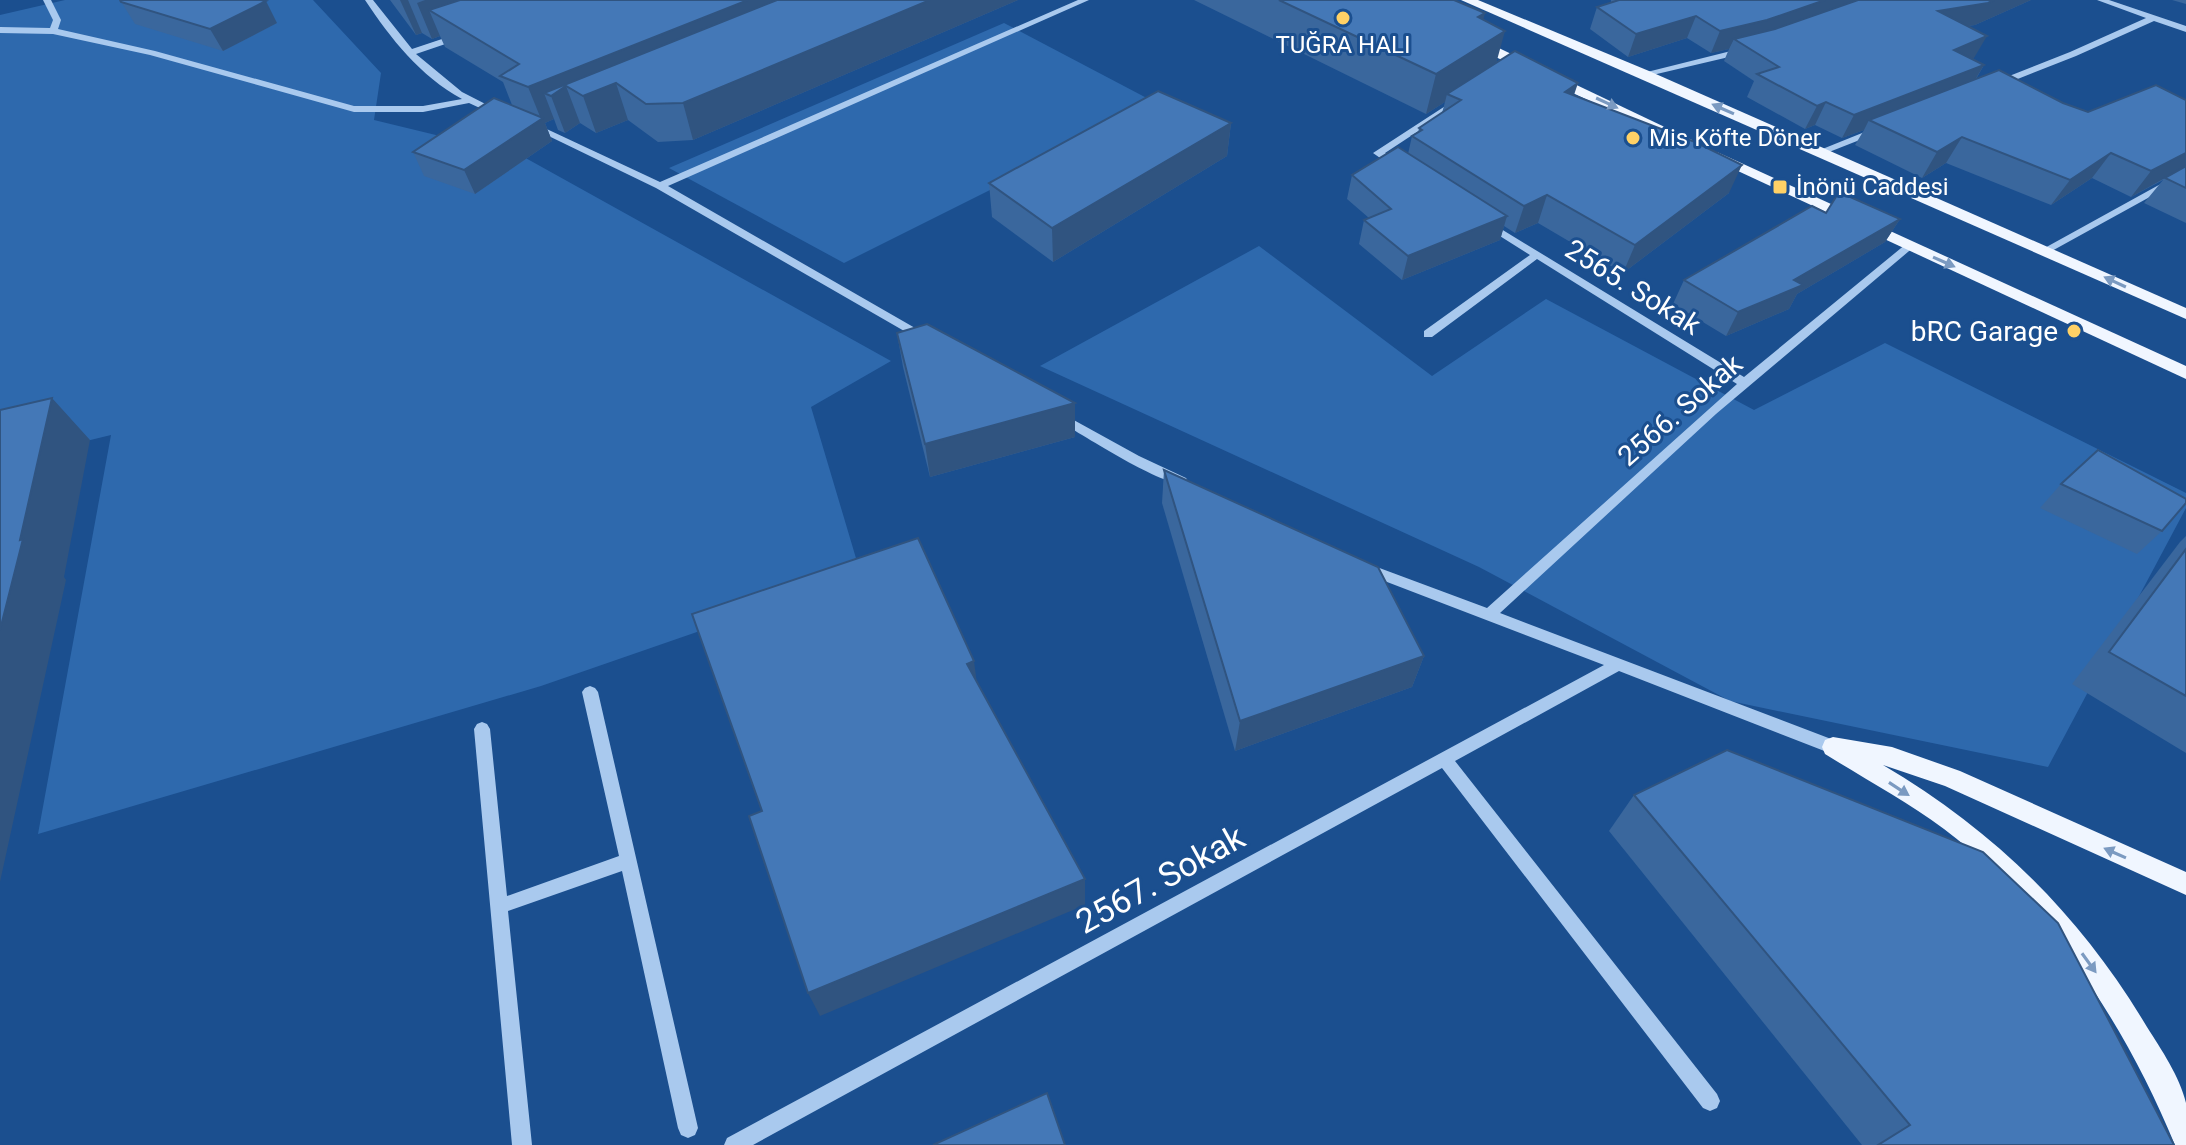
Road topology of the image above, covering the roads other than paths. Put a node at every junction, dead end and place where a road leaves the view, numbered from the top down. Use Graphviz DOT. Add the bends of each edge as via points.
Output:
graph roads {
  1 [pos="47,0"];
  2 [pos="369,0"];
  3 [pos="1085,0"];
  4 [pos="1467,0"];
  5 [pos="2101,0"];
  6 [pos="2151,19"];
  7 [pos="2186,29"];
  8 [pos="0,30"];
  9 [pos="53,31"];
  10 [pos="468,33"];
  11 [pos="1466,37"];
  12 [pos="1761,47"];
  13 [pos="409,53"];
  14 [pos="1644,74"];
  15 [pos="1984,89"];
  16 [pos="1469,95"];
  17 [pos="467,101"];
  18 [pos="1895,123"];
  19 [pos="557,124"];
  20 [pos="543,130"];
  21 [pos="1820,152"];
  22 [pos="1404,170"];
  23 [pos="2186,173"];
  24 [pos="660,186"];
  25 [pos="1483,221"];
  26 [pos="1910,246"];
  27 [pos="2046,250"];
  28 [pos="1536,255"];
  29 [pos="2186,314"];
  30 [pos="1428,334"];
  31 [pos="931,342"];
  32 [pos="2186,373"];
  33 [pos="1746,384"];
  34 [pos="1053,413"];
  35 [pos="1192,486"];
  36 [pos="1350,560"];
  37 [pos="1488,616"];
  38 [pos="1616,666"];
  39 [pos="590,692"];
  40 [pos="482,729"];
  41 [pos="1833,747"];
  42 [pos="1444,759"];
  43 [pos="628,861"];
  44 [pos="2186,884"];
  45 [pos="500,906"];
  46 [pos="1710,1101"];
  47 [pos="688,1128"];
  48 [pos="2186,1138"];
  49 [pos="522,1145"];
  50 [pos="734,1145"];
  1 -- 9 [label="street" via="57,20"];
  2 -- 13 [label="street"];
  3 -- 24 [label="street"];
  4 -- 14 [label="main road"];
  5 -- 6 [label="street"];
  6 -- 7 [label="street"];
  6 -- 15 [label="street"];
  8 -- 9 [label="street"];
  9 -- 17 [label="street" via="354,109 423,109"];
  10 -- 13 [label="street"];
  11 -- 26 [label="main road, one-way" via="1514,66"];
  12 -- 14 [label="street"];
  13 -- 17 [label="street"];
  21 -- 14 [label="main road, one-way"];
  16 -- 22 [label="street" via="1378,153"];
  17 -- 20 [label="street"];
  18 -- 21 [label="street"];
  19 -- 20 [label="street"];
  20 -- 24 [label="street"];
  21 -- 27 [label="main road"];
  23 -- 27 [label="street"];
  24 -- 31 [label="street"];
  25 -- 28 [label="street, 2565. Sokak"];
  26 -- 32 [label="main road, one-way"];
  26 -- 33 [label="street, 2566. Sokak"];
  29 -- 27 [label="main road, one-way"];
  28 -- 30 [label="street, 2565. Sokak"];
  28 -- 33 [label="street, 2565. Sokak"];
  33 -- 37 [label="street, 2566. Sokak"];
  34 -- 35 [label="street"];
  36 -- 37 [label="street"];
  37 -- 38 [label="street"];
  38 -- 41 [label="street"];
  38 -- 42 [label="street, 2567. Sokak"];
  39 -- 43 [label="street"];
  40 -- 45 [label="street"];
  44 -- 41 [label="main road, one-way" via="1952,778 1892,757"];
  41 -- 48 [label="main road, one-way" via="1966,832 2029,890 2091,963 2172,1098"];
  42 -- 46 [label="street"];
  42 -- 50 [label="street, 2567. Sokak"];
  43 -- 45 [label="street"];
  43 -- 47 [label="street"];
  45 -- 49 [label="street"];
}
